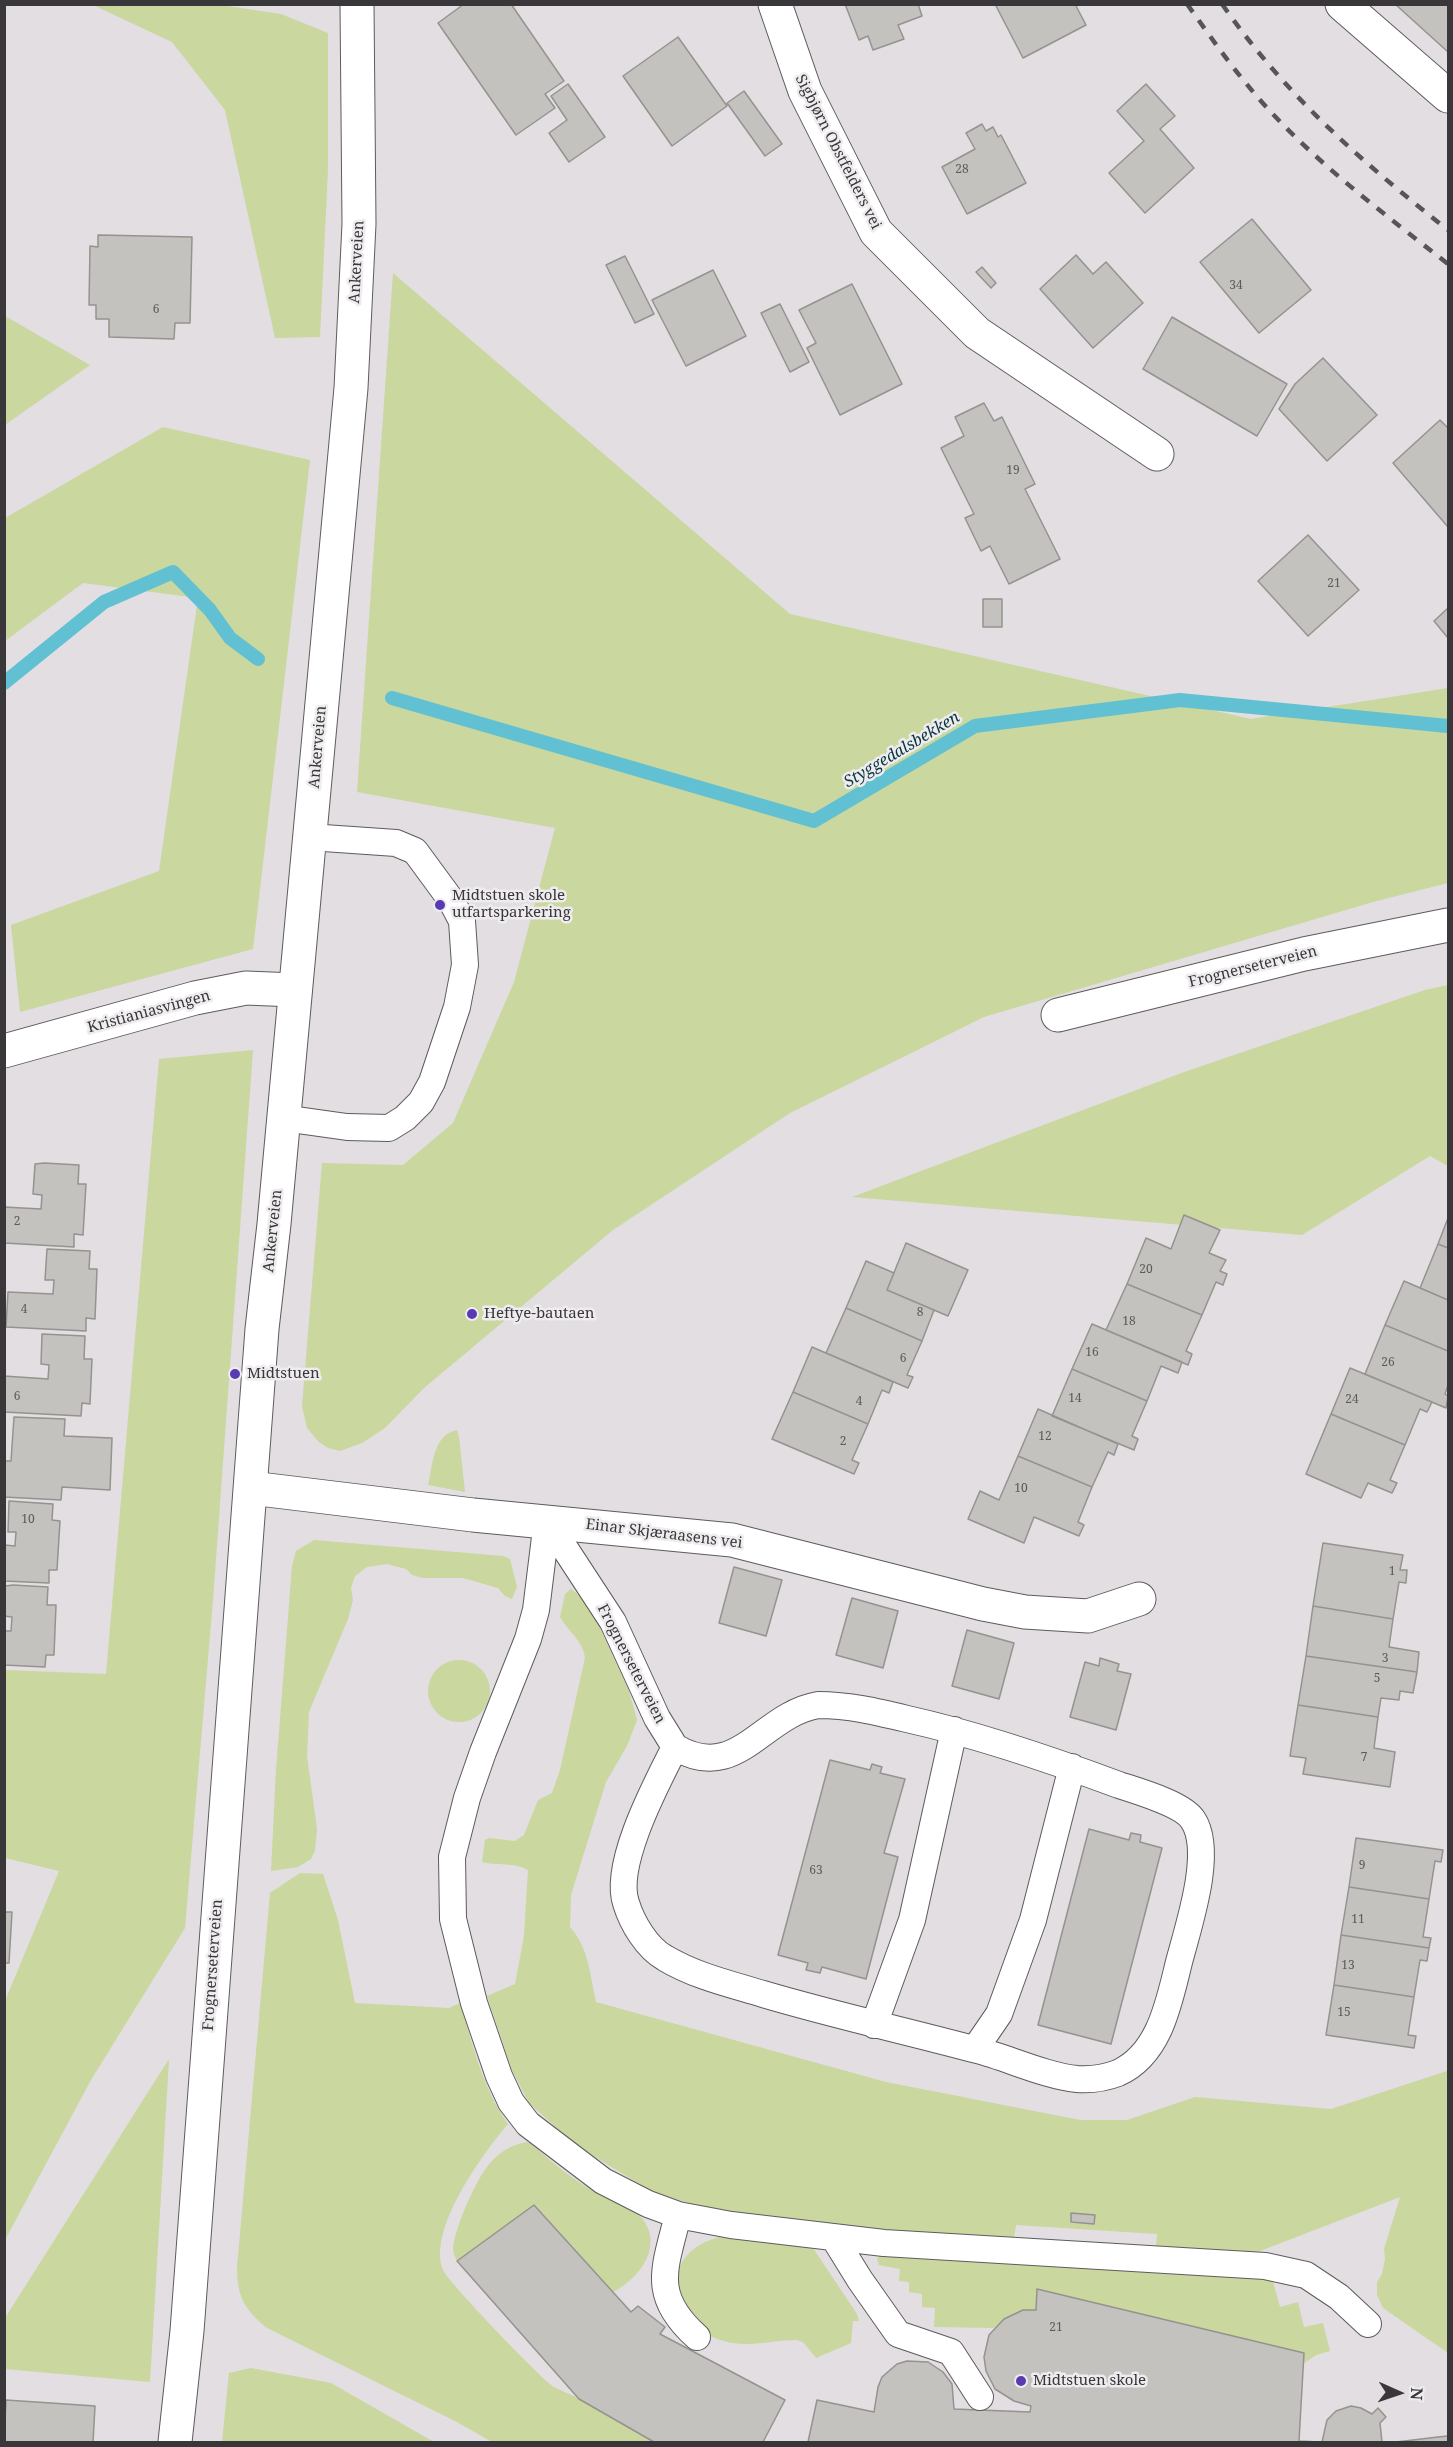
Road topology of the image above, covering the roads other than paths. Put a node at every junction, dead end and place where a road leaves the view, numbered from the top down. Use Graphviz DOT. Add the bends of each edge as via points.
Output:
graph roads {
  1 [pos="357,4"];
  2 [pos="775,4"];
  3 [pos="1342,4"];
  4 [pos="1449,96"];
  5 [pos="1157,454"];
  6 [pos="309,837"];
  7 [pos="1449,925"];
  8 [pos="295,990"];
  9 [pos="1058,1015"];
  10 [pos="4,1051"];
  11 [pos="284,1118"];
  12 [pos="251,1488"];
  13 [pos="547,1521"];
  14 [pos="1139,1599"];
  15 [pos="954,1730"];
  16 [pos="675,1747"];
  17 [pos="1072,1767"];
  18 [pos="874,2025"];
  19 [pos="975,2049"];
  20 [pos="678,2215"];
  21 [pos="834,2238"];
  22 [pos="1368,2324"];
  23 [pos="697,2337"];
  24 [pos="980,2397"];
  25 [pos="175,2442"];
  1 -- 6 [label="main road, Ankerveien" via="359,224 351,388"];
  2 -- 5 [label="main road, Sigbjørn Obstfelders vei" via="805,91 876,232 977,333"];
  3 -- 4 [label="main road"];
  6 -- 8 [label="main road, Ankerveien"];
  6 -- 11 [label="lane" via="396,843 415,851 462,921 465,964 457,1007 432,1082 421,1102 405,1118 389,1128"];
  7 -- 9 [label="main road, Frognerseterveien" via="1304,954"];
  8 -- 10 [label="main road, Kristianiasvingen" via="246,988 195,998"];
  8 -- 11 [label="main road, Ankerveien"];
  11 -- 12 [label="main road, Ankerveien" via="262,1329"];
  12 -- 13 [label="main road, Einar Skjæraasens vei"];
  12 -- 25 [label="main road, Frognerseterveien" via="187,2331"];
  13 -- 14 [label="main road, Einar Skjæraasens vei" via="732,1540 1025,1612 1088,1616"];
  13 -- 16 [label="lane, Frognerseterveien" via="613,1622 657,1718"];
  13 -- 20 [label="lane" via="536,1610 528,1639 483,1752 452,1857 453,1920 480,2024 499,2076 518,2112 528,2124 603,2181"];
  15 -- 16 [label="lane" via="839,1705 819,1705 792,1713 732,1755 703,1759"];
  15 -- 17 [label="lane"];
  15 -- 18 [label="lane" via="912,1920"];
  16 -- 18 [label="lane" via="635,1833 624,1892 626,1905 652,1949 716,1980"];
  17 -- 19 [label="lane" via="1033,1920 999,2014"];
  17 -- 19 [label="lane" via="1147,1795 1193,1820 1201,1843 1200,1868 1167,2013 1147,2051 1134,2064 1101,2078 1056,2075"];
  18 -- 19 [label="lane"];
  20 -- 21 [label="lane"];
  20 -- 23 [label="lane" via="664,2285 674,2313"];
  21 -- 22 [label="lane" via="1265,2266 1306,2275 1339,2297"];
  21 -- 24 [label="lane" via="898,2334 951,2352"];
}
